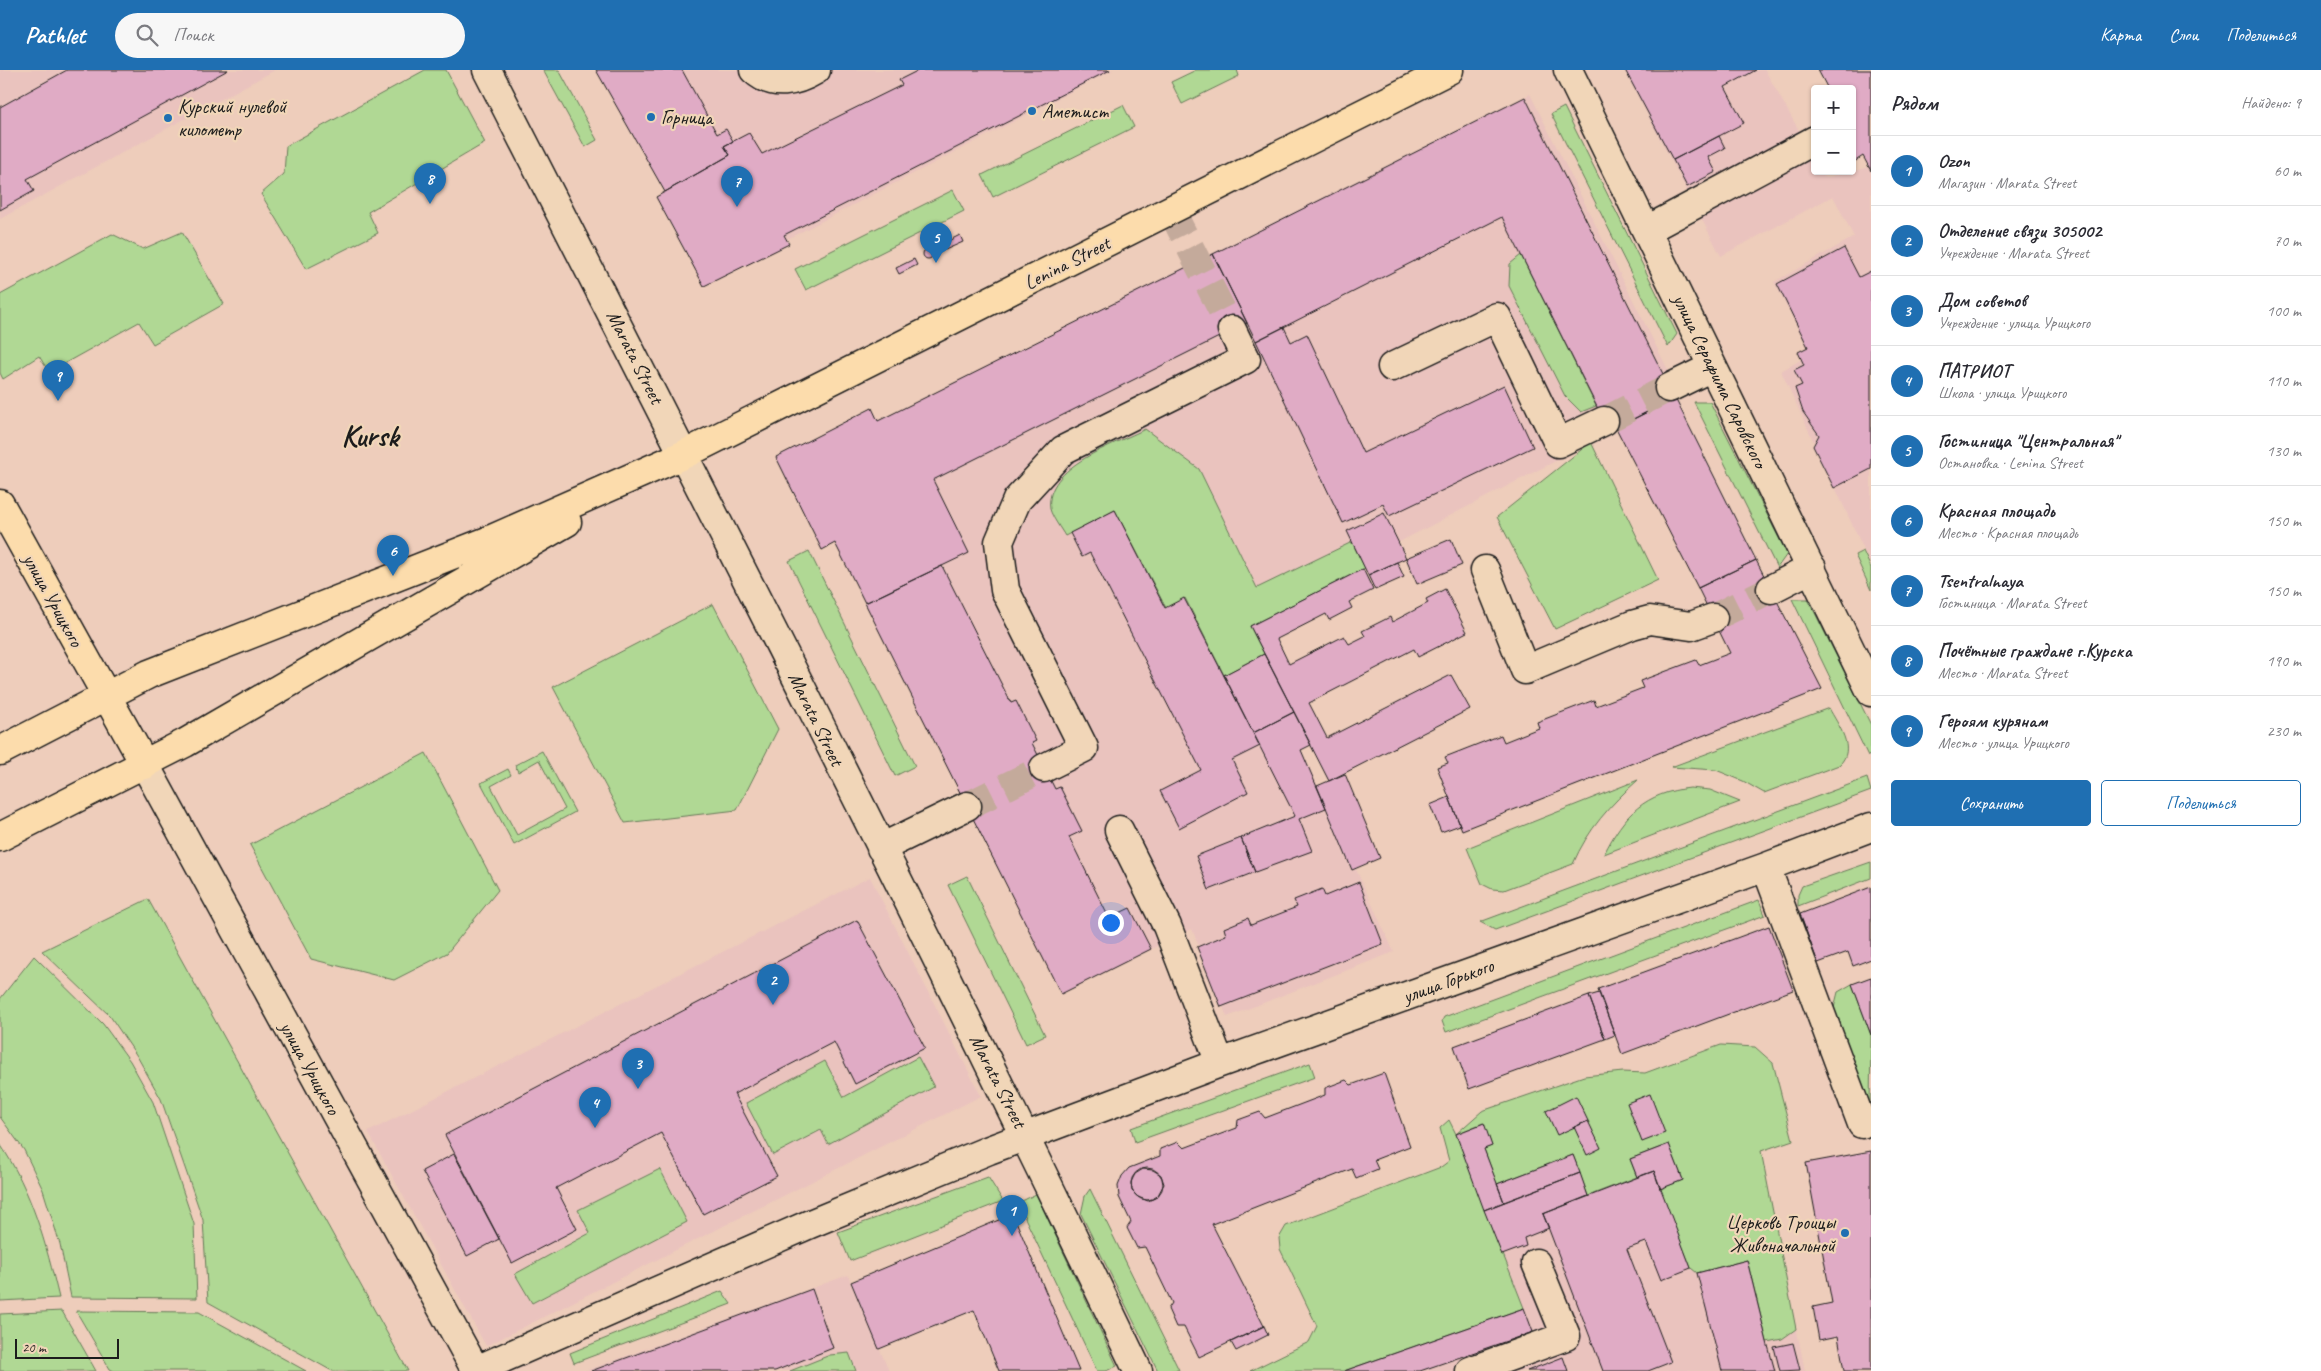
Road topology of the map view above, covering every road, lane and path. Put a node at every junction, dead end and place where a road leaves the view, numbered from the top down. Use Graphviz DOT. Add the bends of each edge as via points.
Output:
graph roads {
  1 [pos="487,70"];
  2 [pos="754,70"];
  3 [pos="816,70"];
  4 [pos="1449,70"];
  5 [pos="1568,70"];
  6 [pos="1811,142"];
  7 [pos="1647,230"];
  8 [pos="1232,330"];
  9 [pos="1392,367"];
  10 [pos="1712,367"];
  11 [pos="1669,388"];
  12 [pos="1604,421"];
  13 [pos="685,454"];
  14 [pos="0,504"];
  15 [pos="1812,568"];
  16 [pos="1484,570"];
  17 [pos="1771,589"];
  18 [pos="1713,618"];
  19 [pos="1871,692"];
  20 [pos="107,696"];
  21 [pos="0,751"];
  22 [pos="145,765"];
  23 [pos="1044,768"];
  24 [pos="967,806"];
  25 [pos="1871,827"];
  26 [pos="1119,830"];
  27 [pos="0,837"];
  28 [pos="881,848"];
  29 [pos="1766,867"];
  30 [pos="1220,1063"];
  31 [pos="1862,1124"];
  32 [pos="1026,1136"];
  33 [pos="1536,1263"];
  34 [pos="475,1371"];
  35 [pos="1138,1371"];
  36 [pos="1470,1371"];
  1 -- 13 [label="street, Marata Street"];
  2 -- 3 [label="street" via="768,80 782,82 797,80"];
  4 -- 13 [label="main road, Lenina Street"];
  5 -- 7 [label="street, улица Серафима Саровского"];
  6 -- 7 [label="street"];
  7 -- 10 [label="street, улица Серафима Саровского"];
  8 -- 23 [label="street" via="1246,359 1063,450 1017,500 999,542 1005,590 1084,748"];
  9 -- 12 [label="street" via="1497,317 1558,443"];
  10 -- 11 [label="street"];
  10 -- 15 [label="street, улица Серафима Саровского"];
  13 -- 20 [label="main road" via="485,542 149,674"];
  13 -- 22 [label="main road"];
  13 -- 28 [label="street, Marata Street"];
  14 -- 20 [label="main road, улица Урицкого"];
  15 -- 17 [label="street"];
  15 -- 19 [label="street, улица Серафима Саровского"];
  16 -- 18 [label="street" via="1525,670 1650,620 1691,626"];
  20 -- 21 [label="main road"];
  20 -- 22 [label="main road, улица Урицкого"];
  22 -- 27 [label="main road"];
  22 -- 34 [label="street, улица Урицкого"];
  24 -- 28 [label="street"];
  25 -- 29 [label="street, улица Горького"];
  26 -- 30 [label="street" via="1166,926"];
  28 -- 32 [label="street, Marata Street"];
  29 -- 30 [label="street, улица Горького"];
  29 -- 31 [label="street"];
  30 -- 32 [label="street, улица Горького"];
  32 -- 34 [label="street, улица Горького" via="810,1224"];
  32 -- 35 [label="street, Marata Street"];
  33 -- 36 [label="street" via="1566,1336"];
}
